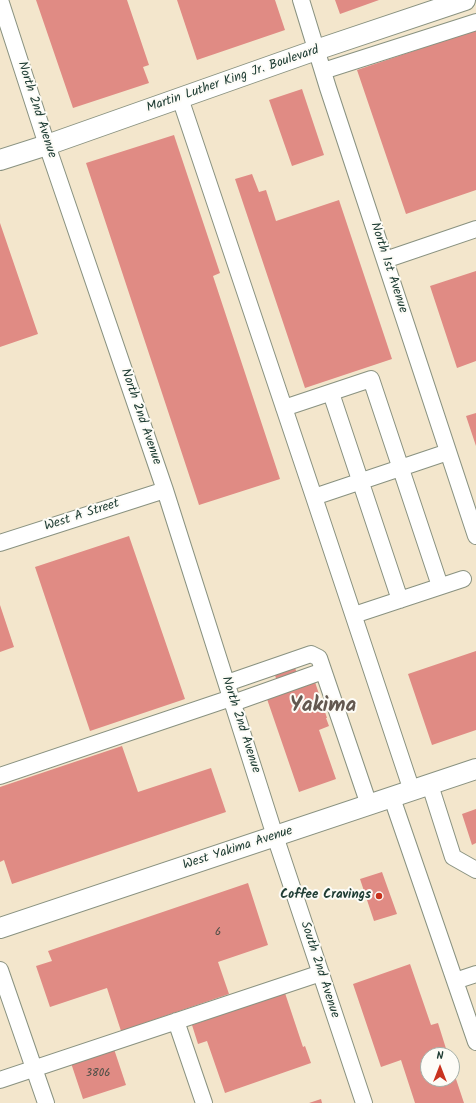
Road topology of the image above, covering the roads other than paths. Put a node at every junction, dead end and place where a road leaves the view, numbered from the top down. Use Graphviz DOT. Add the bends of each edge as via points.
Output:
graph roads {
  1 [pos="0,0"];
  2 [pos="301,0"];
  3 [pos="465,0"];
  4 [pos="476,22"];
  5 [pos="316,50"];
  6 [pos="323,71"];
  7 [pos="180,98"];
  8 [pos="47,145"];
  9 [pos="0,160"];
  10 [pos="476,229"];
  11 [pos="385,260"];
  12 [pos="331,393"];
  13 [pos="284,408"];
  14 [pos="448,452"];
  15 [pos="400,468"];
  16 [pos="360,481"];
  17 [pos="165,490"];
  18 [pos="314,496"];
  19 [pos="476,536"];
  20 [pos="0,543"];
  21 [pos="463,579"];
  22 [pos="440,586"];
  23 [pos="400,600"];
  24 [pos="354,616"];
  25 [pos="230,695"];
  26 [pos="476,770"];
  27 [pos="0,776"];
  28 [pos="421,788"];
  29 [pos="392,798"];
  30 [pos="369,805"];
  31 [pos="275,836"];
  32 [pos="476,870"];
  33 [pos="0,928"];
  34 [pos="0,970"];
  35 [pos="321,973"];
  36 [pos="476,974"];
  37 [pos="455,981"];
  38 [pos="176,1021"];
  39 [pos="476,1042"];
  40 [pos="34,1069"];
  41 [pos="0,1080"];
  42 [pos="46,1103"];
  43 [pos="204,1103"];
  44 [pos="364,1103"];
  1 -- 8 [label="street, North 2nd Avenue"];
  2 -- 5 [label="street, North 1st Avenue"];
  3 -- 5 [label="main road, Martin Luther King Jr. Boulevard"];
  4 -- 6 [label="street"];
  5 -- 6 [label="street, North 1st Avenue"];
  5 -- 7 [label="main road, Martin Luther King Jr. Boulevard"];
  6 -- 11 [label="street, North 1st Avenue"];
  7 -- 8 [label="main road, Martin Luther King Jr. Boulevard"];
  7 -- 13 [label="street"];
  8 -- 9 [label="main road, Martin Luther King Jr. Boulevard"];
  8 -- 17 [label="street, North 2nd Avenue"];
  10 -- 11 [label="street"];
  11 -- 14 [label="street, North 1st Avenue"];
  12 -- 13 [label="street"];
  12 -- 15 [label="street" via="371,380"];
  12 -- 16 [label="street"];
  13 -- 18 [label="street"];
  14 -- 15 [label="street"];
  14 -- 19 [label="street, North 1st Avenue"];
  15 -- 16 [label="street"];
  15 -- 22 [label="street"];
  16 -- 18 [label="street"];
  16 -- 23 [label="street"];
  17 -- 20 [label="street, West A Street"];
  17 -- 25 [label="street, North 2nd Avenue"];
  18 -- 24 [label="street"];
  21 -- 22 [label="street"];
  22 -- 23 [label="street"];
  23 -- 24 [label="street"];
  24 -- 28 [label="street"];
  25 -- 27 [label="street"];
  25 -- 30 [label="street" via="323,671"];
  25 -- 31 [label="street, North 2nd Avenue"];
  26 -- 28 [label="main road, West Yakima Avenue"];
  28 -- 29 [label="main road, West Yakima Avenue"];
  28 -- 32 [label="street" via="453,857"];
  29 -- 30 [label="main road, West Yakima Avenue"];
  29 -- 37 [label="street"];
  30 -- 31 [label="main road, West Yakima Avenue"];
  31 -- 33 [label="main road, West Yakima Avenue"];
  31 -- 35 [label="street, South 2nd Avenue"];
  34 -- 40 [label="street"];
  35 -- 38 [label="street"];
  35 -- 44 [label="street, South 2nd Avenue"];
  36 -- 37 [label="street"];
  37 -- 39 [label="street"];
  38 -- 40 [label="street"];
  38 -- 43 [label="street"];
  40 -- 41 [label="street"];
  40 -- 42 [label="street"];
}
